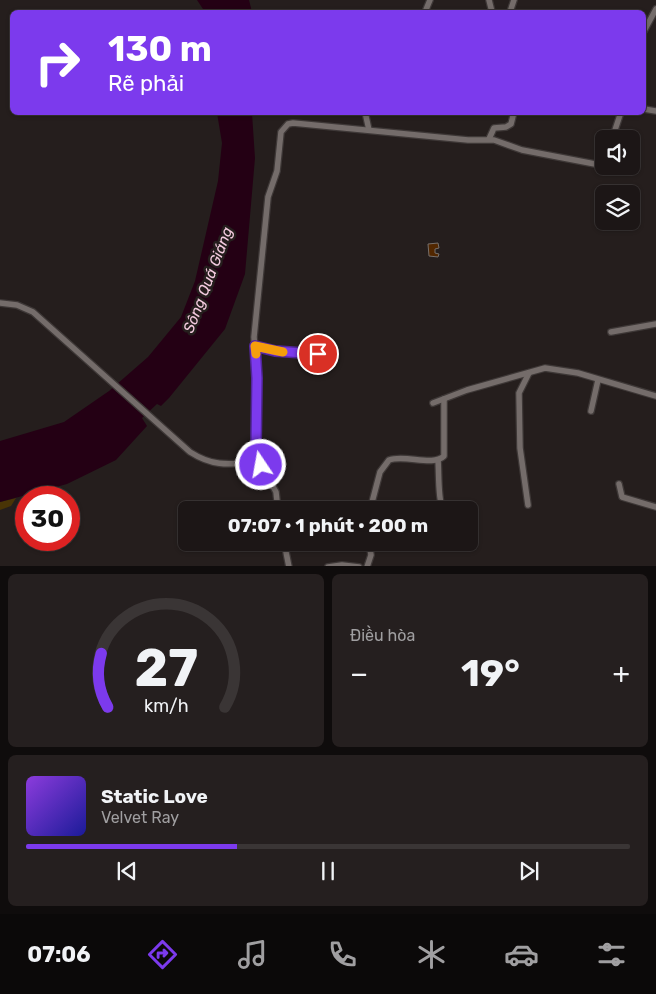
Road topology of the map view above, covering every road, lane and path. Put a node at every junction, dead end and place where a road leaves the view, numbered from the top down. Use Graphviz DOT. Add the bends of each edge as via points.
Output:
graph roads {
  1 [pos="656,8"];
  2 [pos="646,27"];
  3 [pos="366,115"];
  4 [pos="513,115"];
  5 [pos="620,115"];
  6 [pos="369,130"];
  7 [pos="615,130"];
  8 [pos="489,139"];
  9 [pos="595,164"];
  10 [pos="0,303"];
  11 [pos="656,324"];
  12 [pos="611,332"];
  13 [pos="255,346"];
  14 [pos="318,354"];
  15 [pos="529,374"];
  16 [pos="598,380"];
  17 [pos="656,396"];
  18 [pos="444,399"];
  19 [pos="433,403"];
  20 [pos="591,411"];
  21 [pos="438,460"];
  22 [pos="260,462"];
  23 [pos="619,484"];
  24 [pos="277,501"];
  25 [pos="372,501"];
  26 [pos="442,501"];
  27 [pos="528,505"];
  28 [pos="656,507"];
  29 [pos="286,551"];
  30 [pos="370,551"];
  31 [pos="289,566"];
  32 [pos="328,566"];
  33 [pos="359,566"];
  34 [pos="367,566"];
  1 -- 2 [label="street"];
  3 -- 6 [label="street"];
  4 -- 8 [label="street" via="511,124 494,128"];
  5 -- 7 [label="street"];
  6 -- 8 [label="street" via="468,140"];
  6 -- 13 [label="street" via="293,123 281,132 277,171 268,196"];
  8 -- 9 [label="street" via="522,150"];
  10 -- 22 [label="street" via="22,306 33,312 203,461 224,465"];
  11 -- 12 [label="street"];
  13 -- 14 [label="street"];
  13 -- 22 [label="street" via="256,446"];
  15 -- 16 [label="street" via="545,368"];
  15 -- 18 [label="street"];
  15 -- 27 [label="street" via="519,393 520,448"];
  16 -- 17 [label="street"];
  16 -- 20 [label="street"];
  18 -- 19 [label="street"];
  18 -- 21 [label="street" via="445,453"];
  21 -- 25 [label="street" via="389,460 380,472"];
  21 -- 26 [label="street"];
  22 -- 24 [label="street" via="276,492"];
  23 -- 28 [label="street" via="622,498"];
  29 -- 31 [label="street"];
  30 -- 34 [label="street"];
  32 -- 33 [label="street"];
}
